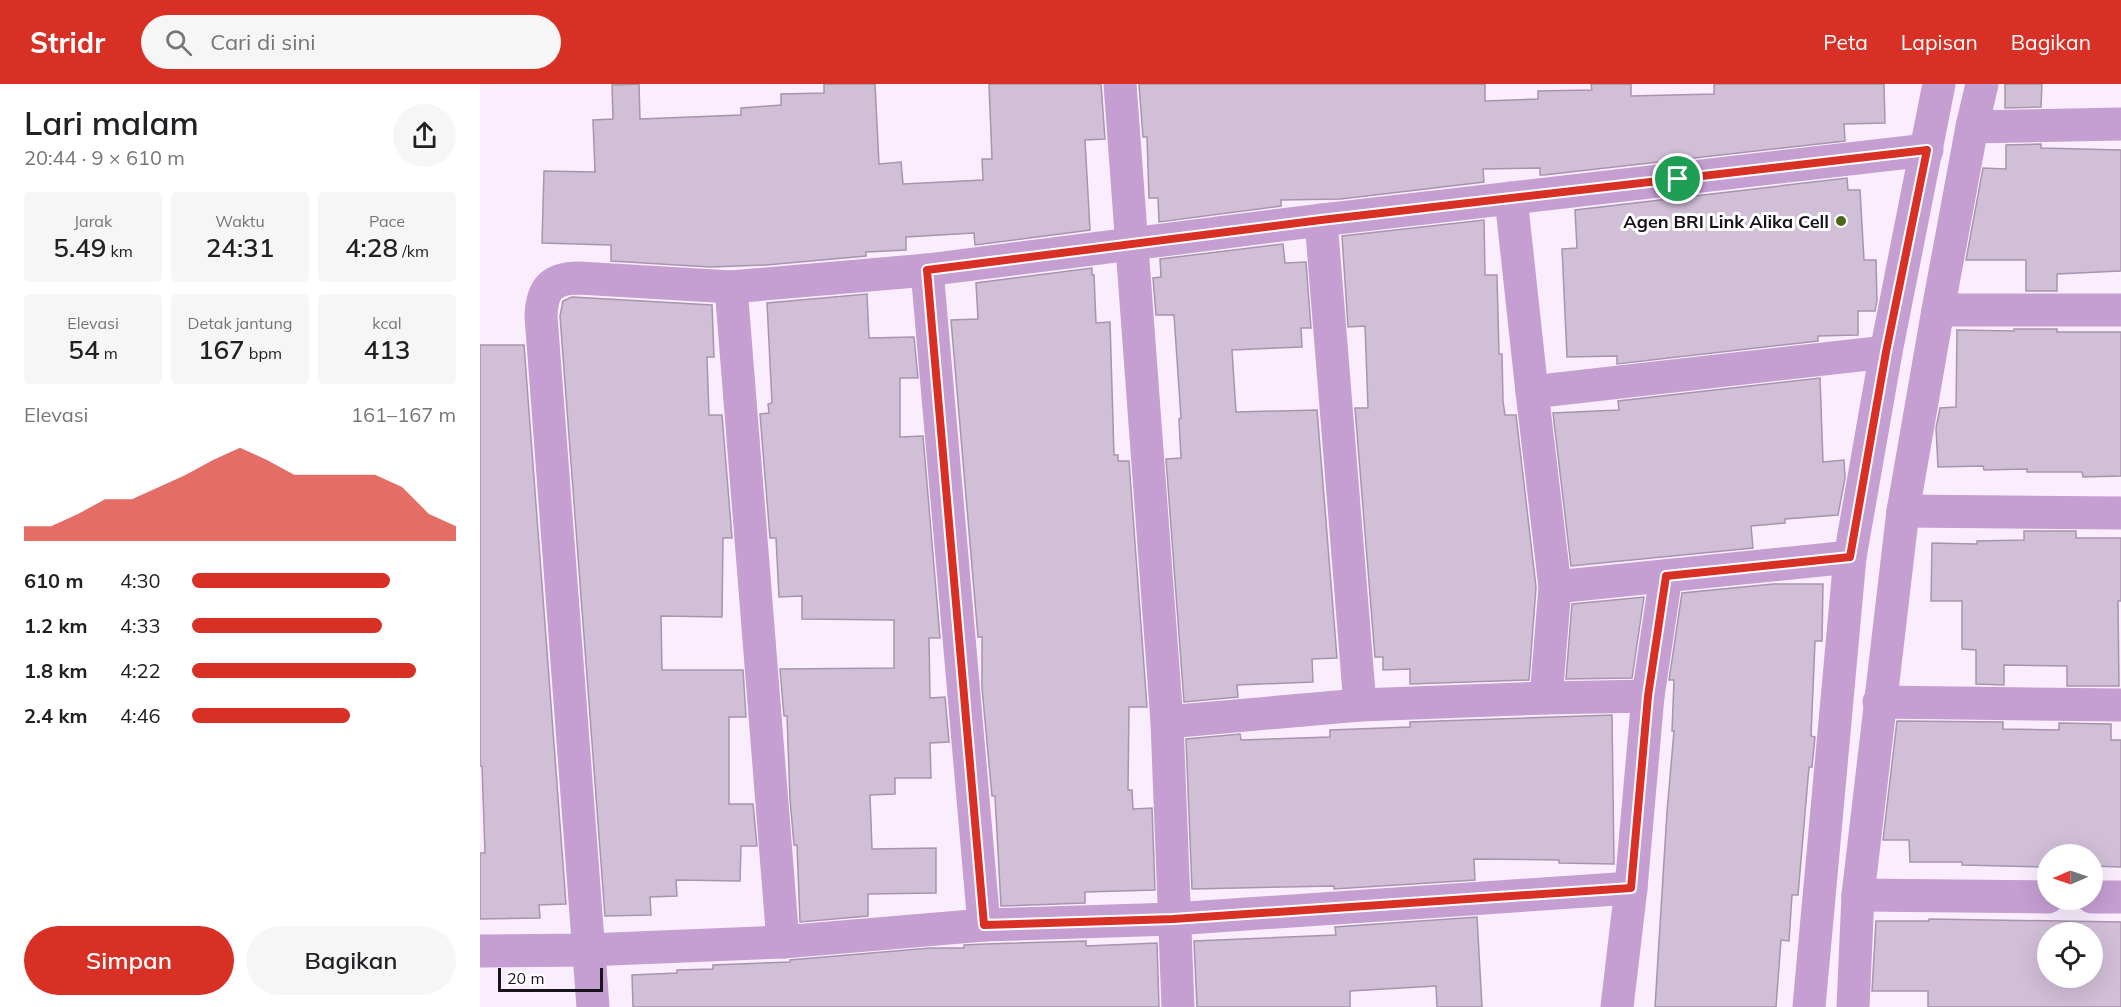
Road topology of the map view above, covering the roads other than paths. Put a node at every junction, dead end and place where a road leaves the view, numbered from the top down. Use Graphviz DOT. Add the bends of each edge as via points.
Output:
graph roads {
  1 [pos="1120,84"];
  2 [pos="1939,84"];
  3 [pos="1982,84"];
  4 [pos="2121,124"];
  5 [pos="1972,128"];
  6 [pos="1927,150"];
  7 [pos="1511,198"];
  8 [pos="1321,220"];
  9 [pos="1132,246"];
  10 [pos="927,270"];
  11 [pos="730,287"];
  12 [pos="1938,310"];
  13 [pos="2121,310"];
  14 [pos="1886,352"];
  15 [pos="1532,392"];
  16 [pos="1903,511"];
  17 [pos="2121,513"];
  18 [pos="1850,557"];
  19 [pos="1666,576"];
  20 [pos="1555,586"];
  21 [pos="1648,696"];
  22 [pos="1546,698"];
  23 [pos="1880,702"];
  24 [pos="1360,705"];
  25 [pos="2121,705"];
  26 [pos="1167,722"];
  27 [pos="1631,888"];
  28 [pos="1858,895"];
  29 [pos="2037,897"];
  30 [pos="2103,897"];
  31 [pos="2121,897"];
  32 [pos="1173,919"];
  33 [pos="984,925"];
  34 [pos="783,942"];
  35 [pos="587,950"];
  36 [pos="480,951"];
  37 [pos="593,1007"];
  38 [pos="1178,1007"];
  39 [pos="1617,1007"];
  40 [pos="1809,1007"];
  41 [pos="1853,1007"];
  1 -- 9 [label="street"];
  2 -- 6 [label="street"];
  3 -- 5 [label="street"];
  4 -- 5 [label="street"];
  5 -- 12 [label="street"];
  6 -- 7 [label="street"];
  6 -- 14 [label="street"];
  7 -- 8 [label="street"];
  7 -- 15 [label="street"];
  8 -- 9 [label="street"];
  8 -- 24 [label="street"];
  9 -- 10 [label="street"];
  9 -- 26 [label="street"];
  10 -- 11 [label="street"];
  10 -- 33 [label="street"];
  11 -- 34 [label="street"];
  11 -- 35 [label="street" via="565,278 550,285 542,299"];
  12 -- 13 [label="street"];
  12 -- 16 [label="street"];
  14 -- 15 [label="street"];
  14 -- 18 [label="street"];
  15 -- 20 [label="street"];
  16 -- 17 [label="street"];
  16 -- 23 [label="street"];
  18 -- 19 [label="street"];
  18 -- 40 [label="street"];
  19 -- 20 [label="street"];
  19 -- 21 [label="street"];
  20 -- 22 [label="street"];
  21 -- 22 [label="street"];
  21 -- 27 [label="street"];
  22 -- 24 [label="street"];
  23 -- 25 [label="street"];
  23 -- 28 [label="street"];
  24 -- 26 [label="street"];
  26 -- 32 [label="street"];
  27 -- 32 [label="street"];
  27 -- 39 [label="street"];
  28 -- 29 [label="street"];
  28 -- 41 [label="street"];
  30 -- 31 [label="street"];
  32 -- 33 [label="street"];
  32 -- 38 [label="street"];
  33 -- 34 [label="street"];
  34 -- 35 [label="street"];
  35 -- 36 [label="street"];
  35 -- 37 [label="street"];
}
